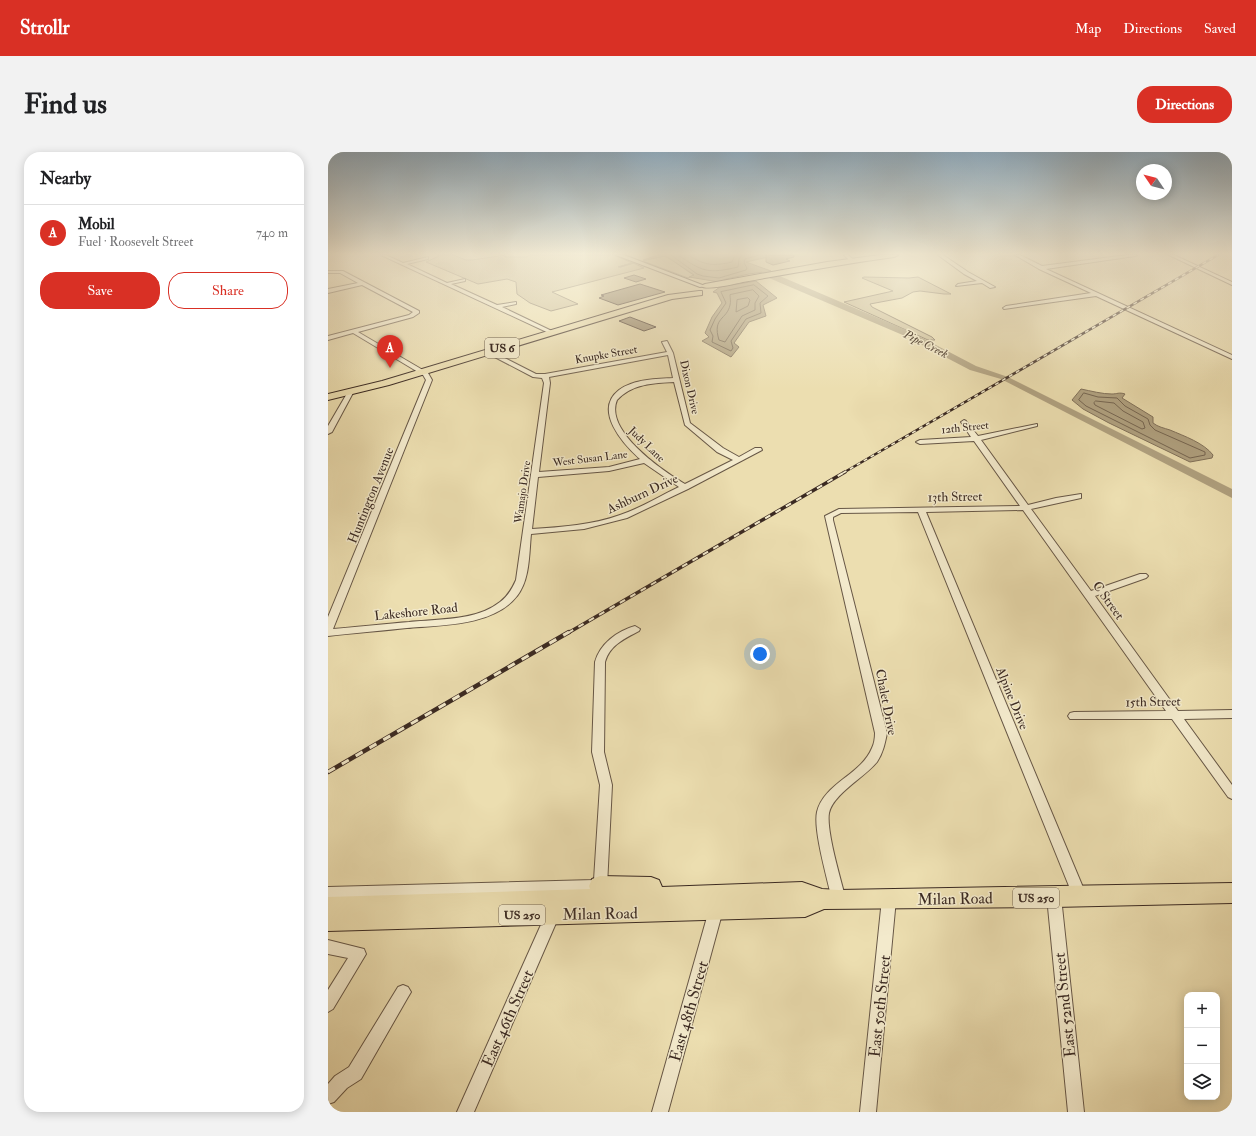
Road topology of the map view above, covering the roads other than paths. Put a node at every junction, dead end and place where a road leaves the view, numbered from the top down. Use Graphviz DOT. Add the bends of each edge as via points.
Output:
graph roads {
  1 [pos="395,300"];
  2 [pos="481,300"];
  3 [pos="663,300"];
  4 [pos="1059,300"];
  5 [pos="1109,300"];
  6 [pos="514,303"];
  7 [pos="497,307"];
  8 [pos="1006,308"];
  9 [pos="353,331"];
  10 [pos="553,332"];
  11 [pos="328,338"];
  12 [pos="665,342"];
  13 [pos="492,351"];
  14 [pos="670,353"];
  15 [pos="1232,357"];
  16 [pos="422,372"];
  17 [pos="546,376"];
  18 [pos="677,380"];
  19 [pos="352,391"];
  20 [pos="328,397"];
  21 [pos="964,422"];
  22 [pos="1035,425"];
  23 [pos="328,432"];
  24 [pos="976,439"];
  25 [pos="920,442"];
  26 [pos="758,450"];
  27 [pos="738,459"];
  28 [pos="646,460"];
  29 [pos="535,475"];
  30 [pos="685,486"];
  31 [pos="1078,496"];
  32 [pos="1025,508"];
  33 [pos="921,509"];
  34 [pos="831,515"];
  35 [pos="528,532"];
  36 [pos="1143,576"];
  37 [pos="1089,595"];
  38 [pos="504,603"];
  39 [pos="328,629"];
  40 [pos="635,629"];
  41 [pos="328,633"];
  42 [pos="1232,714"];
  43 [pos="1176,715"];
  44 [pos="1074,716"];
  45 [pos="1232,794"];
  46 [pos="600,886"];
  47 [pos="328,893"];
  48 [pos="1232,893"];
  49 [pos="698,897"];
  50 [pos="1054,897"];
  51 [pos="1080,897"];
  52 [pos="831,899"];
  53 [pos="889,899"];
  54 [pos="328,907"];
  55 [pos="716,910"];
  56 [pos="635,921"];
  57 [pos="549,923"];
  58 [pos="328,928"];
  59 [pos="328,947"];
  60 [pos="403,992"];
  61 [pos="328,1004"];
  62 [pos="328,1096"];
  63 [pos="465,1112"];
  64 [pos="660,1112"];
  65 [pos="868,1112"];
  66 [pos="1076,1112"];
  1 -- 9 [label="street" via="416,311 416,314"];
  2 -- 7 [label="street"];
  3 -- 10 [label="main road, US 6"];
  4 -- 8 [label="street"];
  5 -- 15 [label="street"];
  6 -- 7 [label="street"];
  7 -- 10 [label="street"];
  9 -- 11 [label="street"];
  9 -- 16 [label="street"];
  10 -- 13 [label="main road, US 6"];
  12 -- 14 [label="street, Dixon Drive"];
  13 -- 16 [label="main road, US 6"];
  13 -- 17 [label="street" via="535,376"];
  14 -- 17 [label="street, Knupke Street"];
  14 -- 18 [label="street, Dixon Drive"];
  16 -- 19 [label="main road, US 6"];
  16 -- 39 [label="street, Huntington Avenue" via="429,377 428,384"];
  17 -- 29 [label="street, Wamajo Drive"];
  18 -- 27 [label="street, Dixon Drive" via="688,425 720,450"];
  18 -- 28 [label="street, Judy Lane" via="655,381 634,386 620,393 612,402 618,432"];
  19 -- 20 [label="main road, US 6"];
  19 -- 23 [label="street"];
  21 -- 24 [label="street, C Street"];
  22 -- 24 [label="street, 12th Street"];
  24 -- 25 [label="street, 12th Street"];
  24 -- 32 [label="street, C Street"];
  26 -- 27 [label="street, Ashburn Drive"];
  27 -- 30 [label="street, Ashburn Drive"];
  28 -- 29 [label="street, West Susan Lane" via="609,469"];
  28 -- 30 [label="street, Judy Lane" via="660,472"];
  29 -- 35 [label="street, Wamajo Drive"];
  30 -- 35 [label="street, Ashburn Drive" via="613,521 585,527"];
  31 -- 32 [label="street, 13th Street"];
  32 -- 33 [label="street, 13th Street"];
  32 -- 37 [label="street, C Street"];
  33 -- 34 [label="street, 13th Street" via="839,511"];
  33 -- 51 [label="street, Alpine Drive"];
  34 -- 52 [label="street, Chalet Drive" via="829,520 881,737 880,746 873,758 830,799 823,813"];
  35 -- 38 [label="street, Wamajo Drive" via="519,586"];
  36 -- 37 [label="street"];
  37 -- 43 [label="street, C Street"];
  38 -- 41 [label="street, Lakeshore Road" via="488,612 464,619"];
  40 -- 46 [label="street" via="606,648 600,662 598,752 606,785"];
  42 -- 43 [label="street, 15th Street"];
  43 -- 44 [label="street, 15th Street"];
  43 -- 45 [label="street, C Street"];
  46 -- 47 [label="street, Milan Road"];
  46 -- 49 [label="main road" via="652,887"];
  48 -- 51 [label="main road, Milan Road / US 250"];
  49 -- 52 [label="main road, Milan Road / US 250" via="802,892"];
  49 -- 54 [label="main road, Milan Road / US 250"];
  50 -- 51 [label="main road, Milan Road / US 250"];
  50 -- 53 [label="main road, Milan Road / US 250"];
  50 -- 66 [label="street, East 52nd Street"];
  52 -- 53 [label="main road, Milan Road / US 250"];
  52 -- 55 [label="main road, Milan Road / US 250" via="805,907"];
  53 -- 65 [label="street, East 50th Street"];
  55 -- 56 [label="main road" via="680,919"];
  55 -- 58 [label="main road, Milan Road / US 250"];
  55 -- 64 [label="street, East 48th Street"];
  56 -- 57 [label="street, Milan Road"];
  57 -- 58 [label="street, Milan Road"];
  57 -- 63 [label="street, East 46th Street"];
  59 -- 61 [label="street" via="359,954"];
  60 -- 62 [label="street" via="356,1073 341,1082"];
}
